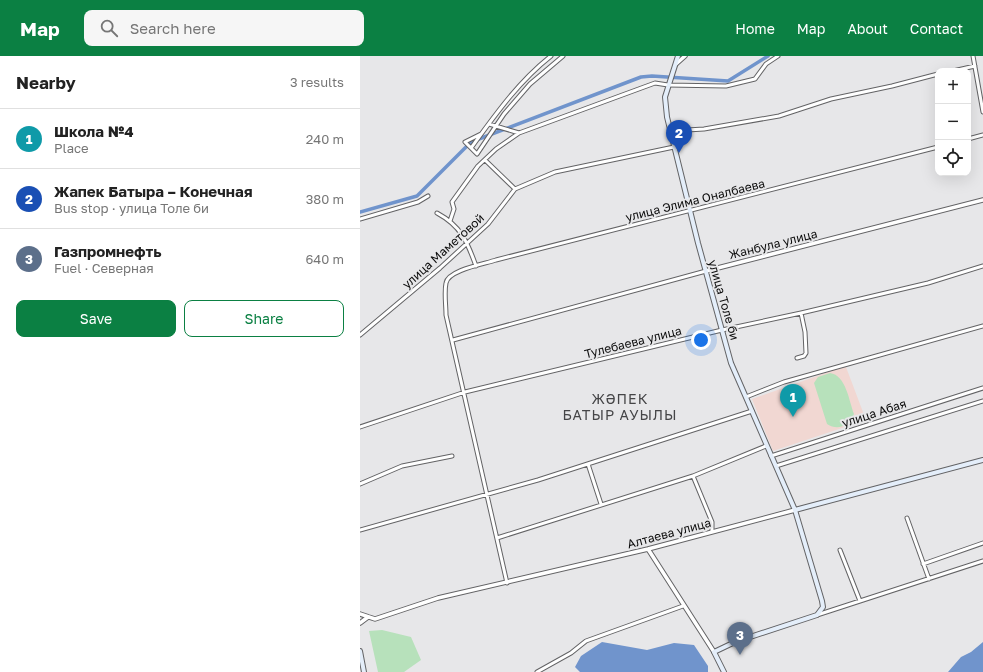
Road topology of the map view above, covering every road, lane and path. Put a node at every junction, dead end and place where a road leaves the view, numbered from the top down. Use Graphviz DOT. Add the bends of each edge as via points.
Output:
graph roads {
  1 [pos="551,56"];
  2 [pos="563,56"];
  3 [pos="677,56"];
  4 [pos="685,56"];
  5 [pos="778,56"];
  6 [pos="973,56"];
  7 [pos="676,64"];
  8 [pos="975,66"];
  9 [pos="966,68"];
  10 [pos="935,75"];
  11 [pos="668,85"];
  12 [pos="509,98"];
  13 [pos="515,103"];
  14 [pos="983,112"];
  15 [pos="489,124"];
  16 [pos="497,125"];
  17 [pos="670,131"];
  18 [pos="519,133"];
  19 [pos="481,134"];
  20 [pos="983,135"];
  21 [pos="971,138"];
  22 [pos="674,147"];
  23 [pos="472,148"];
  24 [pos="935,148"];
  25 [pos="485,160"];
  26 [pos="516,189"];
  27 [pos="428,196"];
  28 [pos="983,200"];
  29 [pos="690,211"];
  30 [pos="437,213"];
  31 [pos="360,220"];
  32 [pos="450,221"];
  33 [pos="468,242"];
  34 [pos="476,266"];
  35 [pos="983,266"];
  36 [pos="706,271"];
  37 [pos="801,313"];
  38 [pos="983,326"];
  39 [pos="722,330"];
  40 [pos="360,334"];
  41 [pos="452,340"];
  42 [pos="797,358"];
  43 [pos="983,388"];
  44 [pos="465,392"];
  45 [pos="746,397"];
  46 [pos="983,401"];
  47 [pos="752,411"];
  48 [pos="360,427"];
  49 [pos="766,446"];
  50 [pos="452,456"];
  51 [pos="771,456"];
  52 [pos="983,460"];
  53 [pos="588,464"];
  54 [pos="776,466"];
  55 [pos="693,476"];
  56 [pos="360,484"];
  57 [pos="486,494"];
  58 [pos="601,504"];
  59 [pos="795,510"];
  60 [pos="907,518"];
  61 [pos="360,530"];
  62 [pos="712,532"];
  63 [pos="497,538"];
  64 [pos="983,543"];
  65 [pos="648,549"];
  66 [pos="840,550"];
  67 [pos="983,561"];
  68 [pos="923,564"];
  69 [pos="929,579"];
  70 [pos="507,583"];
  71 [pos="860,601"];
  72 [pos="683,606"];
  73 [pos="360,614"];
  74 [pos="817,615"];
  75 [pos="368,617"];
  76 [pos="360,623"];
  77 [pos="360,651"];
  78 [pos="714,652"];
  79 [pos="364,672"];
  80 [pos="537,672"];
  81 [pos="724,672"];
  1 -- 12 [label="street" via="526,78"];
  2 -- 13 [label="street" via="530,84"];
  3 -- 7 [label="main road, улица Толе би"];
  4 -- 7 [label="street"];
  5 -- 11 [label="street" via="766,64 754,79 726,86"];
  6 -- 8 [label="street"];
  7 -- 11 [label="main road, улица Толе би"];
  8 -- 9 [label="street"];
  8 -- 14 [label="street"];
  10 -- 17 [label="street" via="831,99 779,116 704,129"];
  11 -- 17 [label="main road, улица Толе би" via="665,97"];
  11 -- 18 [label="street" via="655,83"];
  12 -- 13 [label="street"];
  12 -- 15 [label="street"];
  13 -- 16 [label="street"];
  15 -- 16 [label="street"];
  15 -- 19 [label="street"];
  16 -- 18 [label="street"];
  16 -- 23 [label="street" via="477,154"];
  17 -- 22 [label="main road, улица Толе би"];
  18 -- 25 [label="street"];
  19 -- 23 [label="street"];
  19 -- 23 [label="street" via="465,142"];
  20 -- 21 [label="street"];
  22 -- 26 [label="street, улица Маметовой" via="555,172"];
  22 -- 29 [label="main road, улица Толе би"];
  24 -- 29 [label="street, улица Элима Оналбаева"];
  25 -- 26 [label="street"];
  25 -- 32 [label="street" via="452,202 454,209"];
  26 -- 33 [label="street, улица Маметовой" via="488,224"];
  27 -- 31 [label="street" via="418,202"];
  28 -- 36 [label="street, Жанбула улица"];
  29 -- 34 [label="street, улица Элима Оналбаева"];
  29 -- 36 [label="main road, улица Толе би"];
  30 -- 32 [label="street"];
  32 -- 33 [label="street"];
  33 -- 34 [label="street"];
  33 -- 40 [label="street, улица Маметовой"];
  34 -- 41 [label="street, улица Элима Оналбаева" via="457,272 446,282 446,315"];
  35 -- 37 [label="street, Тулебаева улица" via="928,283"];
  36 -- 39 [label="main road, улица Толе би"];
  36 -- 41 [label="street, Жанбула улица"];
  37 -- 39 [label="street, Тулебаева улица"];
  37 -- 42 [label="street" via="806,353"];
  38 -- 45 [label="street" via="784,382"];
  39 -- 44 [label="street, Тулебаева улица"];
  39 -- 45 [label="main road, улица Толе би" via="731,363"];
  41 -- 44 [label="street"];
  43 -- 51 [label="street, улица Абая"];
  44 -- 48 [label="street, Тулебаева улица"];
  44 -- 57 [label="street"];
  45 -- 47 [label="main road, улица Толе би"];
  46 -- 54 [label="street, улица Абая"];
  47 -- 49 [label="main road, улица Толе би"];
  47 -- 53 [label="street"];
  49 -- 51 [label="main road, улица Толе би"];
  49 -- 55 [label="street"];
  50 -- 56 [label="street" via="402,466"];
  51 -- 54 [label="main road, улица Толе би"];
  52 -- 59 [label="main road, Алтаева улица"];
  53 -- 57 [label="street"];
  53 -- 58 [label="street"];
  54 -- 59 [label="main road, улица Толе би"];
  55 -- 58 [label="street"];
  55 -- 62 [label="street" via="712,522"];
  57 -- 61 [label="street"];
  57 -- 63 [label="street"];
  58 -- 63 [label="street"];
  59 -- 62 [label="street, Алтаева улица"];
  59 -- 74 [label="main road, улица Толе би" via="822,601 823,607"];
  60 -- 68 [label="street"];
  62 -- 65 [label="street, Алтаева улица"];
  63 -- 70 [label="street"];
  64 -- 68 [label="street"];
  65 -- 70 [label="street, Алтаева улица"];
  65 -- 72 [label="street"];
  66 -- 71 [label="street"];
  67 -- 69 [label="street"];
  68 -- 69 [label="street"];
  69 -- 71 [label="street"];
  70 -- 75 [label="street, Алтаева улица" via="438,598 375,619"];
  71 -- 74 [label="street"];
  72 -- 78 [label="street"];
  72 -- 80 [label="street" via="586,641 571,653"];
  73 -- 75 [label="street, Алтаева улица"];
  74 -- 78 [label="main road" via="735,642"];
  75 -- 76 [label="street"];
  77 -- 79 [label="main road"];
  78 -- 81 [label="main road"];
}
